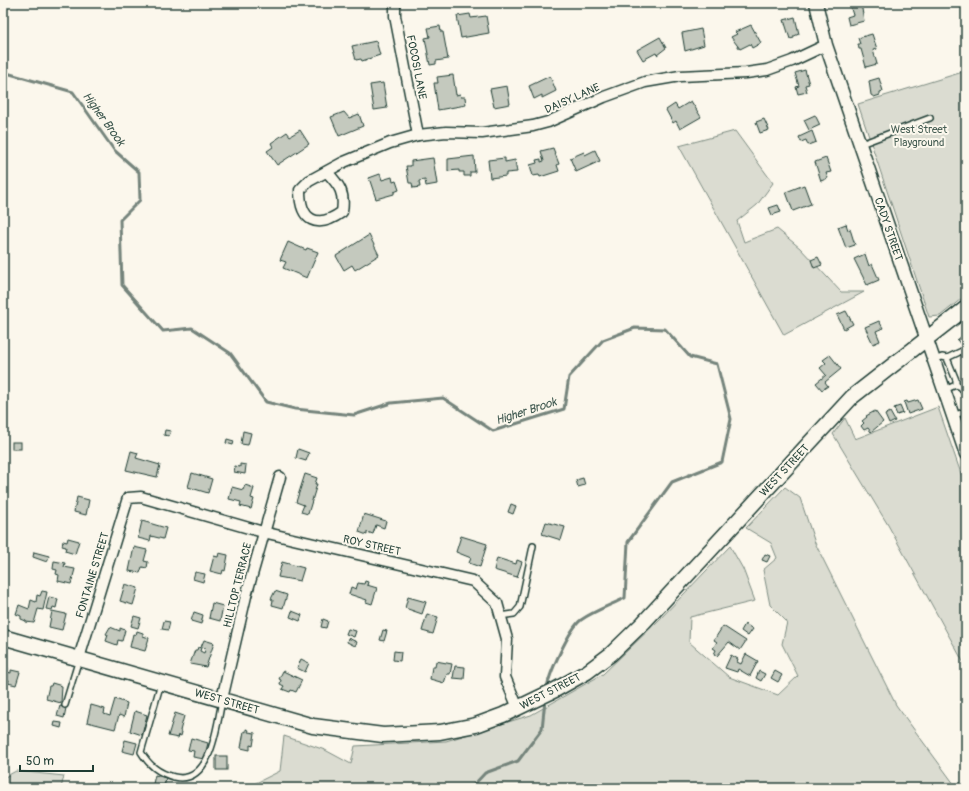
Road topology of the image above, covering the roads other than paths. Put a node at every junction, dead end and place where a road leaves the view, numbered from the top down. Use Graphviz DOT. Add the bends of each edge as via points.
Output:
graph roads {
  1 [pos="395,3"];
  2 [pos="816,3"];
  3 [pos="826,44"];
  4 [pos="930,118"];
  5 [pos="418,135"];
  6 [pos="860,145"];
  7 [pos="328,172"];
  8 [pos="966,308"];
  9 [pos="927,339"];
  10 [pos="966,349"];
  11 [pos="947,358"];
  12 [pos="934,360"];
  13 [pos="956,385"];
  14 [pos="944,390"];
  15 [pos="966,396"];
  16 [pos="966,411"];
  17 [pos="953,416"];
  18 [pos="965,450"];
  19 [pos="280,477"];
  20 [pos="128,498"];
  21 [pos="263,532"];
  22 [pos="533,546"];
  23 [pos="500,616"];
  24 [pos="3,637"];
  25 [pos="79,658"];
  26 [pos="162,682"];
  27 [pos="222,699"];
  28 [pos="64,705"];
  29 [pos="518,708"];
  1 -- 5 [label="street, FOCOSI LANE"];
  2 -- 3 [label="street, CADY STREET"];
  3 -- 5 [label="street, DAISY LANE" via="767,70 746,74 680,76 645,82 533,126 511,130"];
  3 -- 6 [label="street, CADY STREET"];
  4 -- 6 [label="lane"];
  5 -- 7 [label="street, DAISY LANE" via="390,143 344,162"];
  6 -- 9 [label="street, CADY STREET"];
  7 -- 7 [label="street, DAISY LANE" via="309,181 300,190 300,205 308,216 320,222 331,220 342,212 344,199 339,186"];
  8 -- 9 [label="main road, WEST STREET"];
  9 -- 12 [label="street, CADY STREET"];
  9 -- 29 [label="main road, WEST STREET" via="852,397 643,623 611,654 587,672"];
  10 -- 11 [label="lane"];
  11 -- 12 [label="lane"];
  11 -- 13 [label="lane"];
  12 -- 14 [label="street, CADY STREET"];
  13 -- 14 [label="lane"];
  13 -- 15 [label="lane"];
  14 -- 17 [label="street, CADY STREET"];
  16 -- 17 [label="lane"];
  17 -- 18 [label="street, CADY STREET"];
  19 -- 21 [label="street, HILLTOP TERRACE"];
  20 -- 21 [label="street, ROY STREET" via="141,497"];
  20 -- 25 [label="street, FONTAINE STREET"];
  21 -- 23 [label="street, ROY STREET" via="473,581 497,602"];
  21 -- 27 [label="street, HILLTOP TERRACE"];
  22 -- 23 [label="lane" via="520,607 514,614"];
  23 -- 29 [label="street, ROY STREET" via="507,639 505,677"];
  24 -- 25 [label="main road, WEST STREET"];
  25 -- 26 [label="main road, WEST STREET"];
  25 -- 28 [label="lane"];
  26 -- 27 [label="main road, WEST STREET"];
  26 -- 27 [label="lane" via="140,752 148,764 164,774 183,779 194,775 208,759"];
  27 -- 29 [label="main road, WEST STREET" via="313,726 383,735 447,731 476,725"];
}
